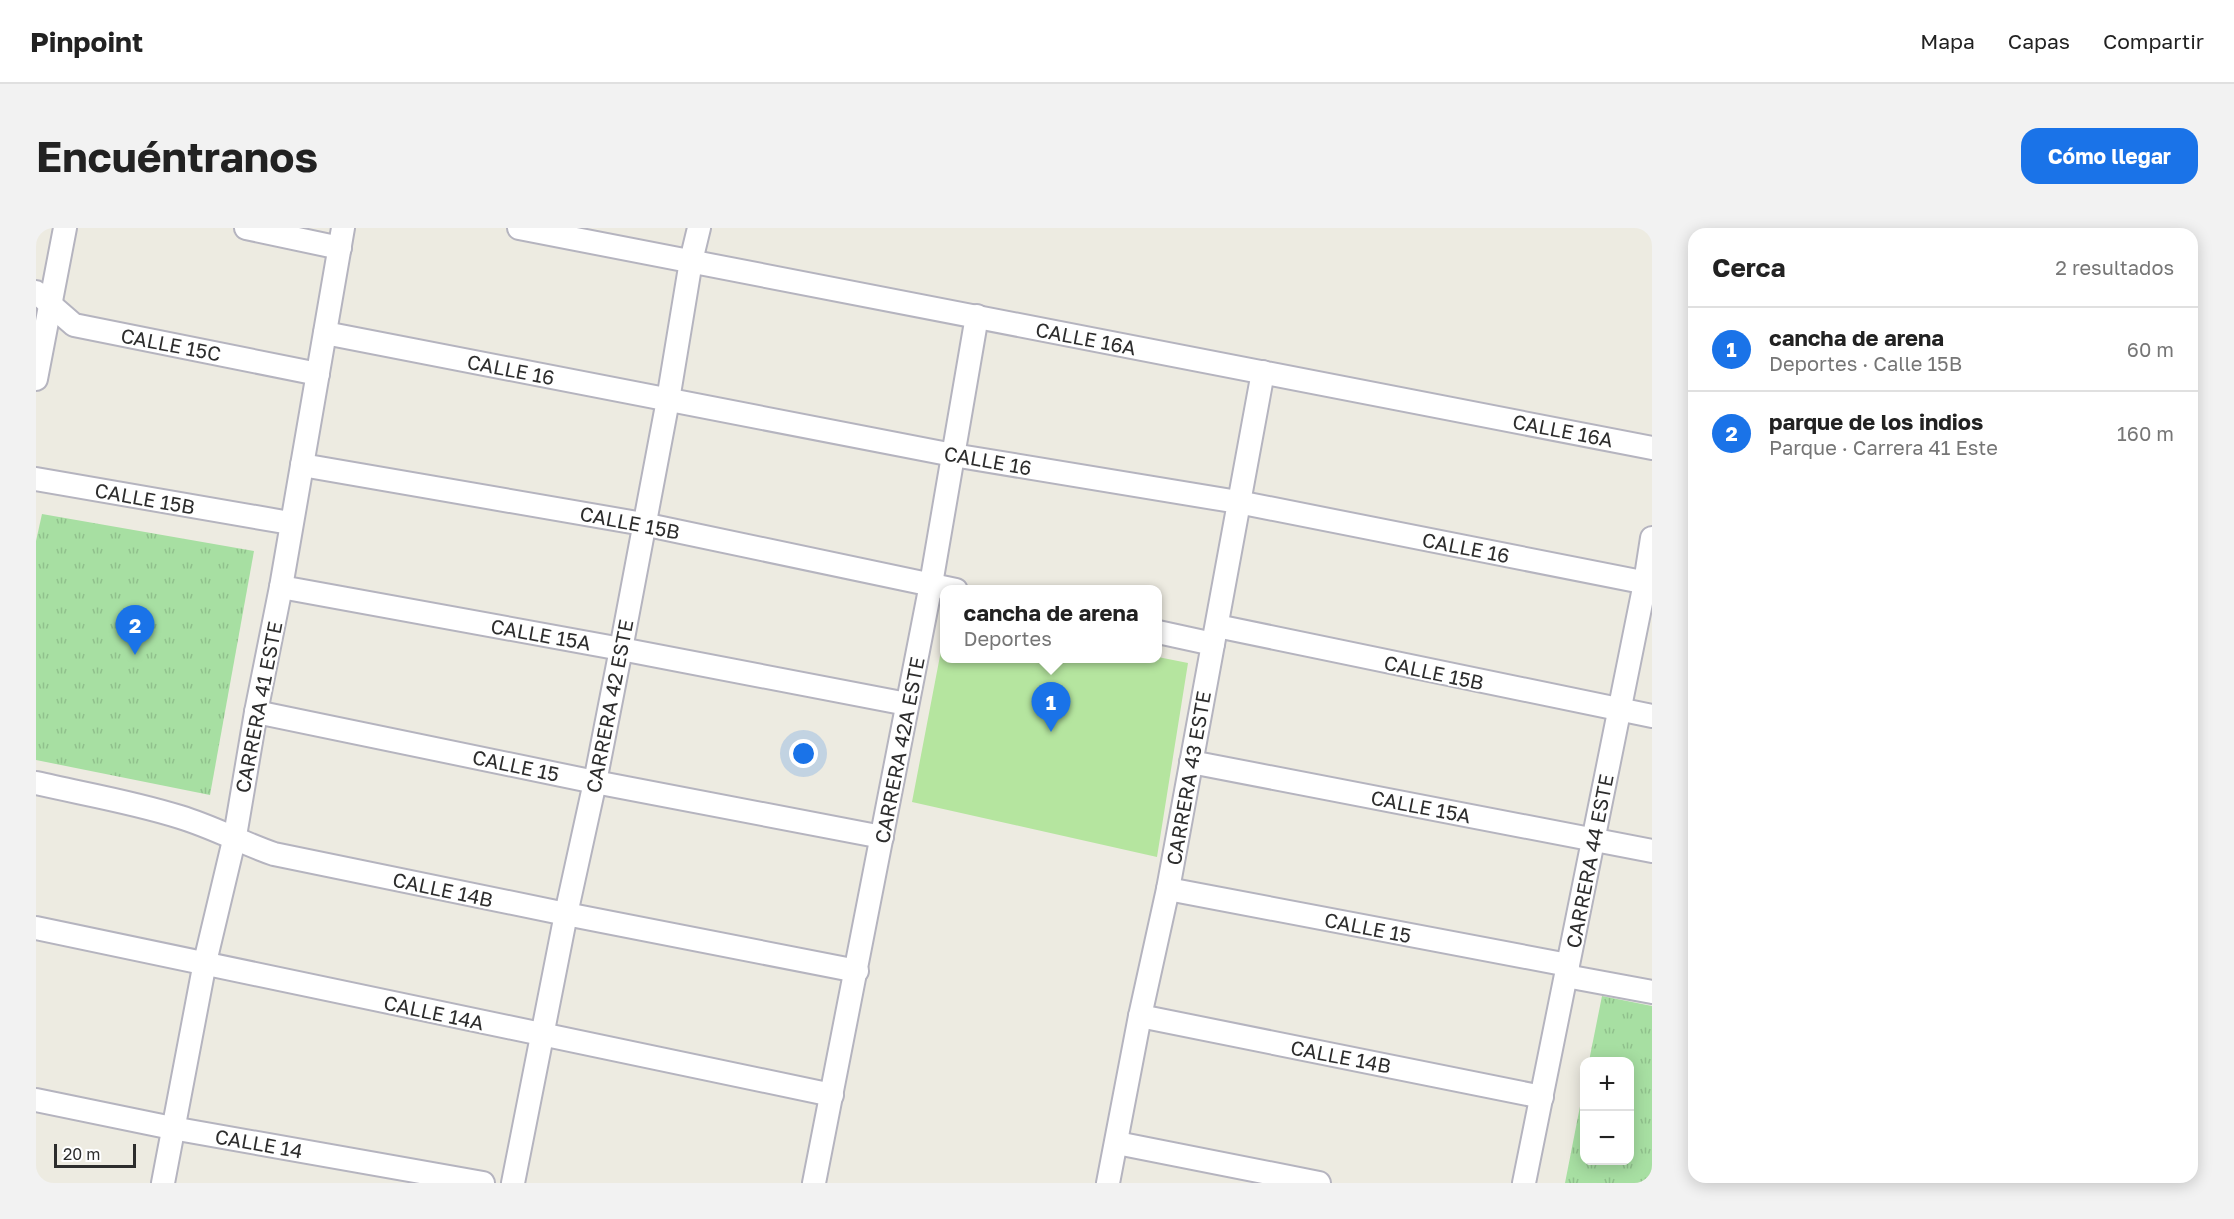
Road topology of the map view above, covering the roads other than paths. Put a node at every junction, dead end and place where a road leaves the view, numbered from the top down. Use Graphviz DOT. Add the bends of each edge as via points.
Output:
graph roads {
  1 [pos="65,228"];
  2 [pos="246,228"];
  3 [pos="519,228"];
  4 [pos="699,228"];
  5 [pos="341,238"];
  6 [pos="691,261"];
  7 [pos="43,298"];
  8 [pos="977,316"];
  9 [pos="325,333"];
  10 [pos="1263,372"];
  11 [pos="318,374"];
  12 [pos="36,379"];
  13 [pos="668,400"];
  14 [pos="1652,448"];
  15 [pos="953,454"];
  16 [pos="302,465"];
  17 [pos="36,479"];
  18 [pos="1238,502"];
  19 [pos="290,523"];
  20 [pos="644,524"];
  21 [pos="1652,538"];
  22 [pos="932,584"];
  23 [pos="1649,584"];
  24 [pos="940,586"];
  25 [pos="281,587"];
  26 [pos="1162,632"];
  27 [pos="1215,635"];
  28 [pos="621,649"];
  29 [pos="907,705"];
  30 [pos="1620,710"];
  31 [pos="256,712"];
  32 [pos="1652,716"];
  33 [pos="1191,762"];
  34 [pos="595,782"];
  35 [pos="36,783"];
  36 [pos="235,836"];
  37 [pos="882,837"];
  38 [pos="1593,840"];
  39 [pos="1652,851"];
  40 [pos="1168,889"];
  41 [pos="566,914"];
  42 [pos="36,928"];
  43 [pos="205,962"];
  44 [pos="1567,970"];
  45 [pos="857,971"];
  46 [pos="1652,992"];
  47 [pos="1140,1016"];
  48 [pos="543,1035"];
  49 [pos="832,1095"];
  50 [pos="1542,1097"];
  51 [pos="36,1100"];
  52 [pos="172,1128"];
  53 [pos="1117,1143"];
  54 [pos="163,1183"];
  55 [pos="483,1183"];
  56 [pos="513,1183"];
  57 [pos="814,1183"];
  58 [pos="1108,1183"];
  59 [pos="1319,1183"];
  60 [pos="1524,1183"];
  1 -- 7 [label="street"];
  2 -- 5 [label="street"];
  3 -- 6 [label="street, CALLE 16A"];
  4 -- 6 [label="street, CARRERA 42 ESTE"];
  5 -- 9 [label="street, CARRERA 41 ESTE"];
  6 -- 8 [label="street, CALLE 16A"];
  6 -- 13 [label="street, CARRERA 42 ESTE"];
  7 -- 11 [label="street, CALLE 15C" via="74,325"];
  7 -- 12 [label="street"];
  8 -- 10 [label="street, CALLE 16A"];
  8 -- 15 [label="street, CARRERA 42A ESTE"];
  9 -- 11 [label="street, CARRERA 41 ESTE"];
  9 -- 13 [label="street, CALLE 16"];
  10 -- 14 [label="street, CALLE 16A"];
  10 -- 18 [label="street, CARRERA 43 ESTE"];
  11 -- 16 [label="street, CARRERA 41 ESTE"];
  13 -- 15 [label="street, CALLE 16"];
  13 -- 20 [label="street, CARRERA 42 ESTE"];
  15 -- 18 [label="street, CALLE 16"];
  15 -- 22 [label="street, CARRERA 42A ESTE"];
  16 -- 19 [label="street, CARRERA 41 ESTE"];
  16 -- 20 [label="street, CALLE 15B"];
  17 -- 19 [label="street, CALLE 15B"];
  18 -- 23 [label="street, CALLE 16"];
  18 -- 27 [label="street, CARRERA 43 ESTE"];
  19 -- 25 [label="street, CARRERA 41 ESTE"];
  20 -- 22 [label="street, CALLE 15B"];
  20 -- 28 [label="street, CARRERA 42 ESTE"];
  21 -- 23 [label="street, CARRERA 44 ESTE"];
  22 -- 24 [label="street, CALLE 15B"];
  22 -- 29 [label="street, CARRERA 42A ESTE"];
  23 -- 30 [label="street, CARRERA 44 ESTE"];
  25 -- 28 [label="street, CALLE 15A"];
  25 -- 31 [label="street, CARRERA 41 ESTE"];
  26 -- 27 [label="street, CALLE 15B"];
  27 -- 30 [label="street, CALLE 15B"];
  27 -- 33 [label="street, CARRERA 43 ESTE"];
  28 -- 29 [label="street, CALLE 15A"];
  28 -- 34 [label="street, CARRERA 42 ESTE"];
  29 -- 37 [label="street, CARRERA 42A ESTE"];
  30 -- 32 [label="street, CALLE 15B"];
  30 -- 38 [label="street, CARRERA 44 ESTE"];
  31 -- 34 [label="street, CALLE 15"];
  31 -- 36 [label="street, CARRERA 41 ESTE"];
  33 -- 38 [label="street, CALLE 15A"];
  33 -- 40 [label="street, CARRERA 43 ESTE"];
  34 -- 37 [label="street, CALLE 15"];
  34 -- 41 [label="street, CARRERA 42 ESTE"];
  35 -- 36 [label="street, CALLE 14B" via="180,816"];
  36 -- 41 [label="street, CALLE 14B" via="274,854"];
  36 -- 43 [label="street, CARRERA 41 ESTE"];
  37 -- 45 [label="street, CARRERA 42A ESTE"];
  38 -- 39 [label="street, CALLE 15A"];
  38 -- 44 [label="street, CARRERA 44 ESTE"];
  40 -- 44 [label="street, CALLE 15"];
  40 -- 47 [label="street, CARRERA 43 ESTE"];
  41 -- 45 [label="street, CALLE 14B"];
  41 -- 48 [label="street, CARRERA 42 ESTE"];
  42 -- 43 [label="street, CALLE 14A"];
  43 -- 48 [label="street, CALLE 14A"];
  43 -- 52 [label="street, CARRERA 41 ESTE"];
  44 -- 46 [label="street, CALLE 15"];
  44 -- 50 [label="street, CARRERA 44 ESTE"];
  45 -- 49 [label="street, CARRERA 42A ESTE"];
  47 -- 50 [label="street, CALLE 14B"];
  47 -- 53 [label="street, CARRERA 43 ESTE"];
  48 -- 49 [label="street, CALLE 14A"];
  48 -- 56 [label="street, CARRERA 42 ESTE"];
  49 -- 57 [label="street, CARRERA 42A ESTE"];
  50 -- 60 [label="street, CARRERA 44 ESTE"];
  51 -- 52 [label="street, CALLE 14"];
  52 -- 54 [label="street, CARRERA 41 ESTE"];
  52 -- 55 [label="street, CALLE 14"];
  53 -- 58 [label="street, CARRERA 43 ESTE"];
  53 -- 59 [label="street"];
}
